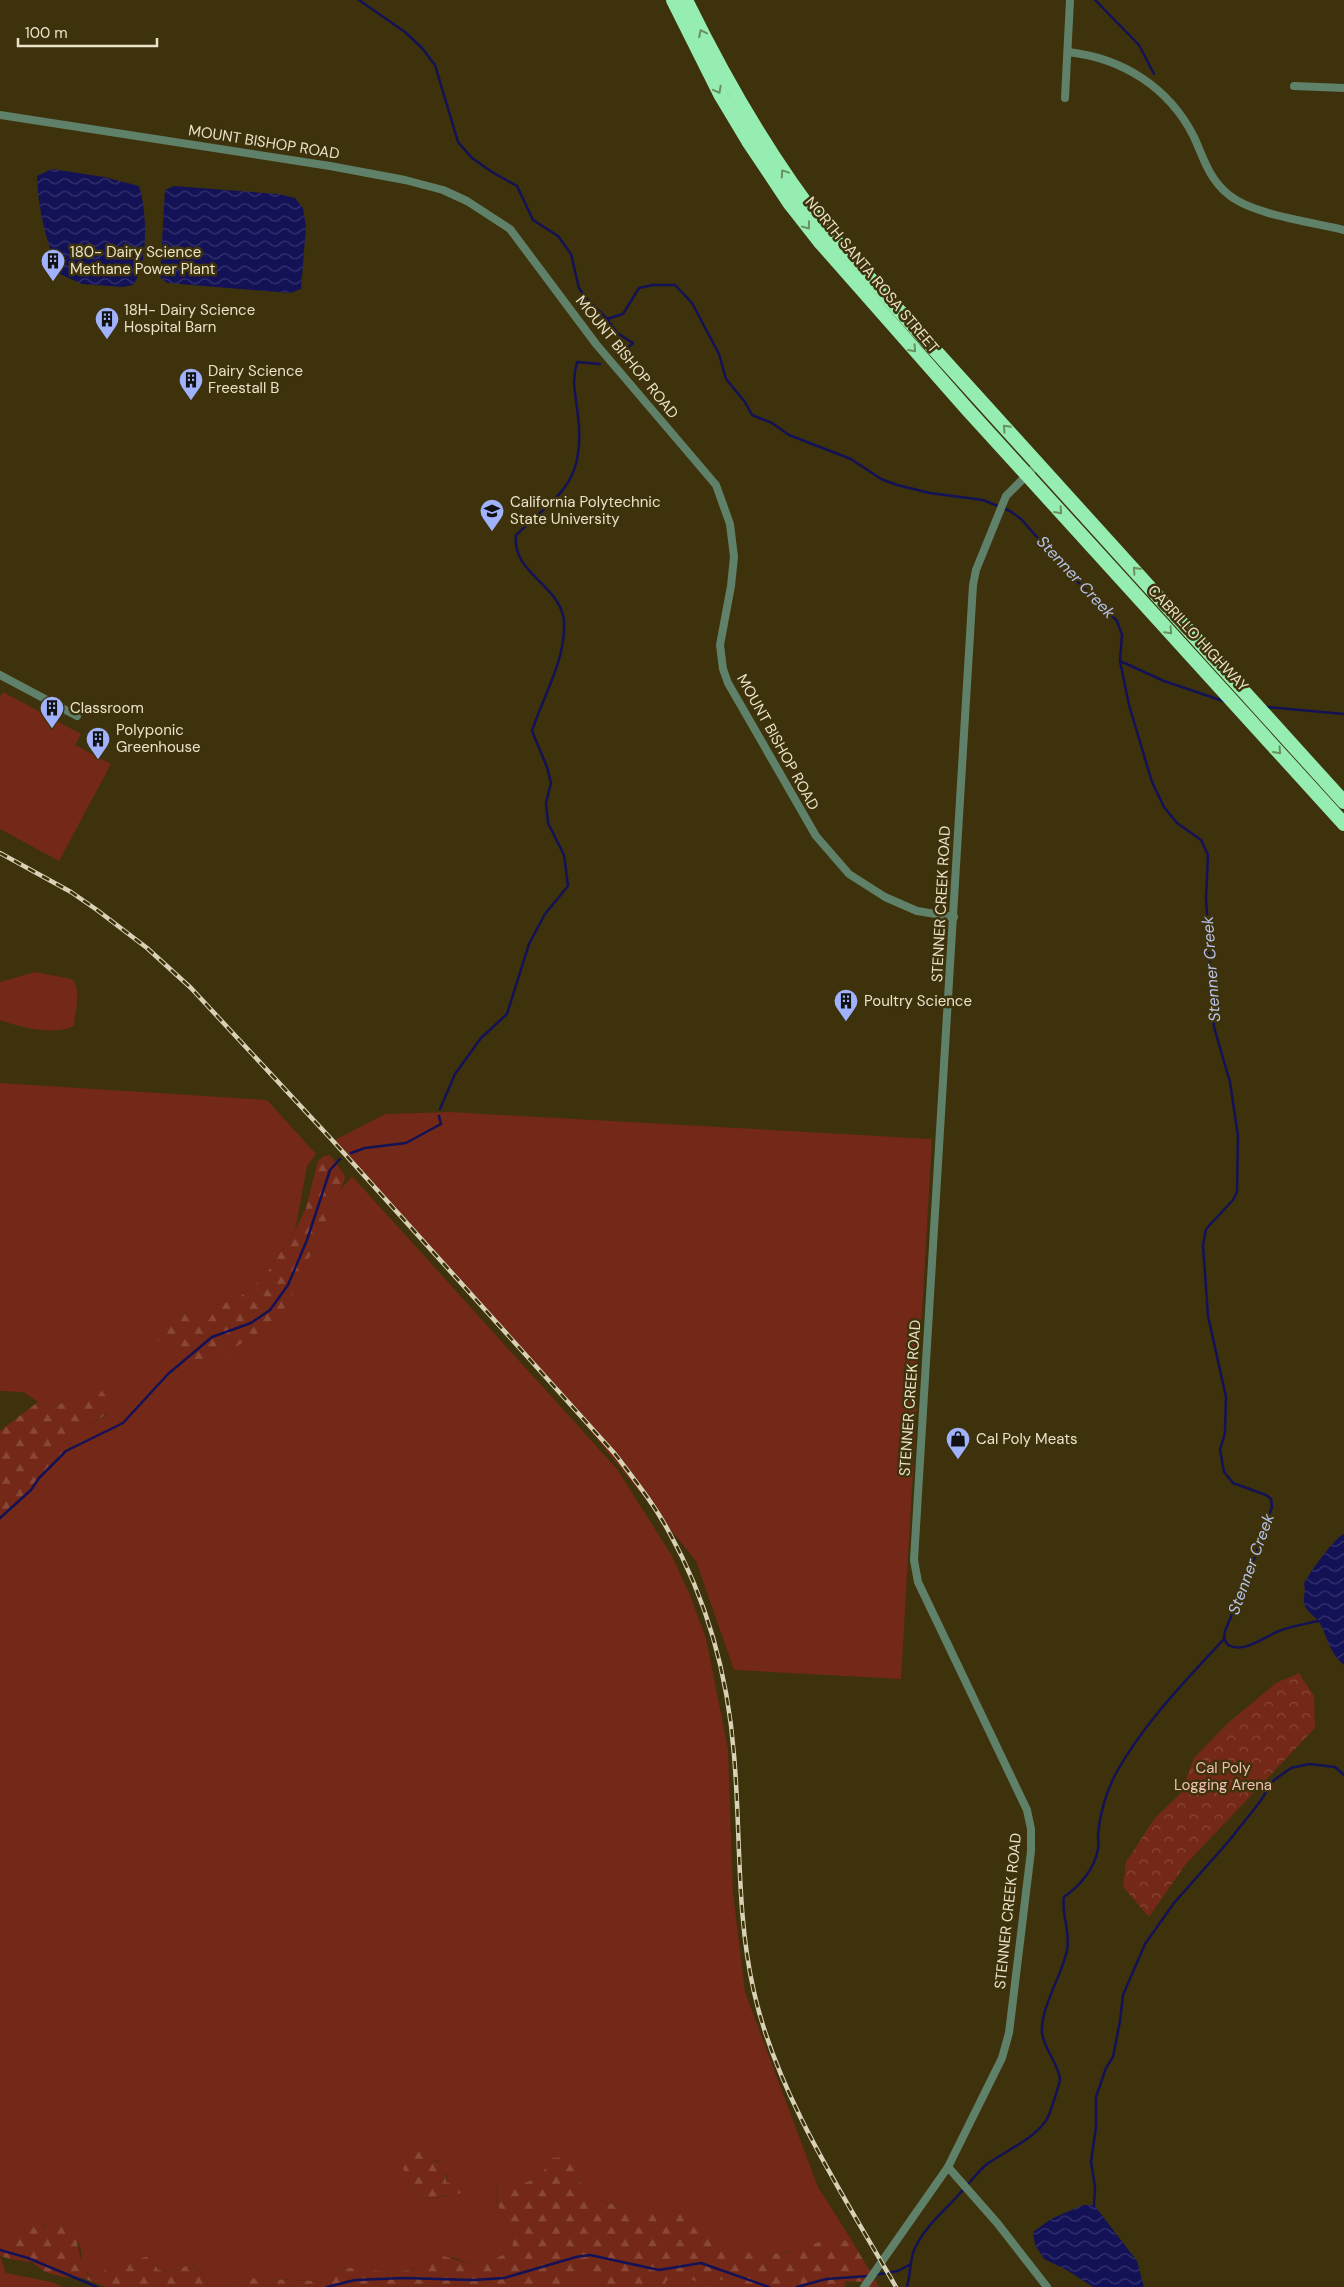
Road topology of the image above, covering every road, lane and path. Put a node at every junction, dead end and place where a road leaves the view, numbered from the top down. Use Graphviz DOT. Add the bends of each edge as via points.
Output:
graph roads {
  1 [pos="673,0"];
  2 [pos="686,0"];
  3 [pos="1070,0"];
  4 [pos="1068,52"];
  5 [pos="1294,86"];
  6 [pos="1344,88"];
  7 [pos="1065,98"];
  8 [pos="0,115"];
  9 [pos="1344,230"];
  10 [pos="1038,464"];
  11 [pos="1026,474"];
  12 [pos="0,675"];
  13 [pos="77,716"];
  14 [pos="1344,802"];
  15 [pos="1344,824"];
  16 [pos="954,916"];
  17 [pos="948,2167"];
  18 [pos="864,2287"];
  19 [pos="1047,2287"];
  1 -- 11 [label="highway, NORTH SANTA ROSA STREET, one-way" via="721,96 790,204 845,272"];
  10 -- 2 [label="highway, NORTH SANTA ROSA STREET, one-way" via="859,268 800,197 733,92"];
  3 -- 4 [label="street"];
  4 -- 7 [label="street"];
  4 -- 9 [label="street" via="1119,64 1163,94 1186,122 1212,178 1238,201 1262,211"];
  5 -- 6 [label="street"];
  8 -- 16 [label="street, MOUNT BISHOP ROAD" via="406,180 443,190 467,201 510,229 596,344 716,485 730,524 734,557 720,645 723,669 816,836 850,874 885,897 917,911"];
  10 -- 11 [label="street, STENNER CREEK ROAD"];
  14 -- 10 [label="highway, CABRILLO HIGHWAY, one-way"];
  11 -- 15 [label="highway, CABRILLO HIGHWAY, one-way"];
  11 -- 16 [label="street, STENNER CREEK ROAD" via="1006,496 973,585"];
  12 -- 13 [label="street"];
  16 -- 17 [label="street, STENNER CREEK ROAD" via="914,1560 918,1582 1027,1810 1031,1851 1007,2044"];
  17 -- 18 [label="street, STENNER CREEK ROAD"];
  17 -- 19 [label="street"];
}
